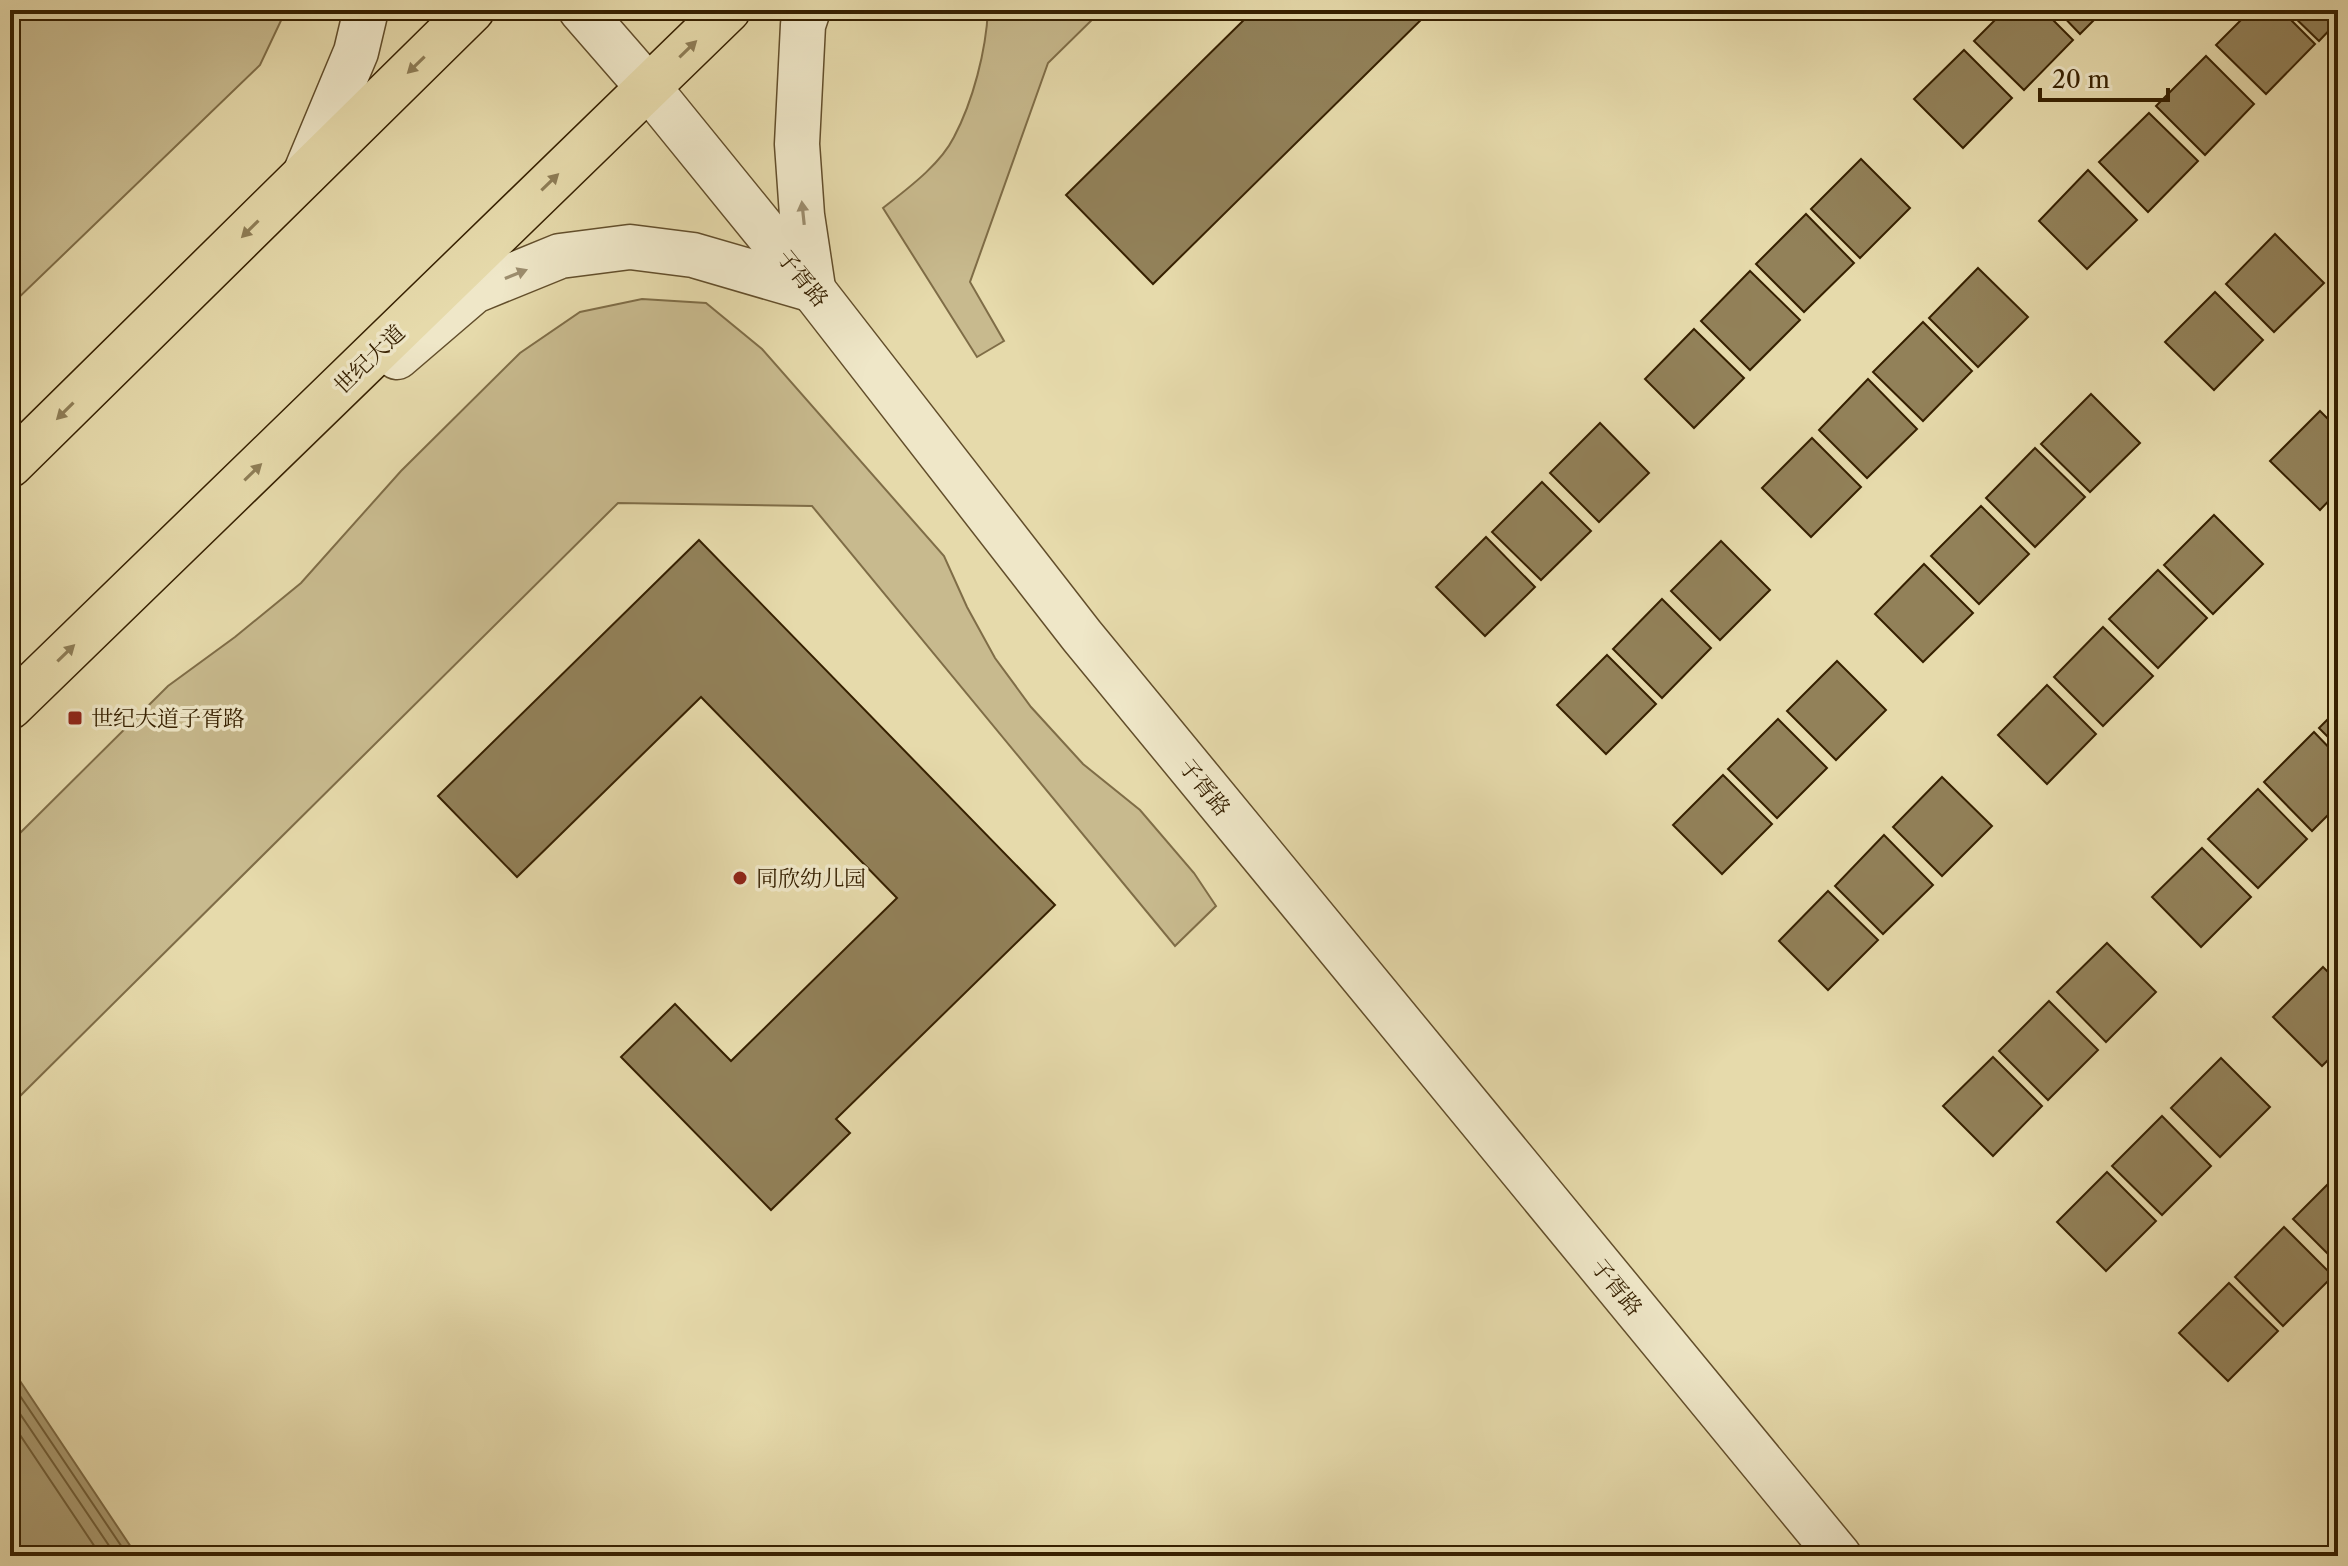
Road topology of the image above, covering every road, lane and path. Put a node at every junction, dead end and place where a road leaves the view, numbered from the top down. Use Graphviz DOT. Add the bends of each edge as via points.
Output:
graph roads {
  1 [pos="366,10"];
  2 [pos="472,10"];
  3 [pos="581,10"];
  4 [pos="728,10"];
  5 [pos="808,10"];
  6 [pos="648,87"];
  7 [pos="305,174"];
  8 [pos="813,290"];
  9 [pos="294,432"];
  10 [pos="10,465"];
  11 [pos="10,707"];
  12 [pos="1839,1556"];
  1 -- 7 [label="street" via="356,52"];
  2 -- 7 [label="main road, one-way"];
  3 -- 6 [label="street, 子胥路"];
  6 -- 4 [label="main road, 世纪大道, one-way"];
  8 -- 5 [label="street, one-way" via="797,144"];
  6 -- 8 [label="street, 子胥路"];
  9 -- 6 [label="main road, 世纪大道, one-way"];
  7 -- 10 [label="main road, one-way"];
  9 -- 8 [label="street, one-way" via="474,291 560,256 630,247 693,255"];
  8 -- 12 [label="street, 子胥路" via="1082,636"];
  11 -- 9 [label="main road, 世纪大道, one-way"];
}
